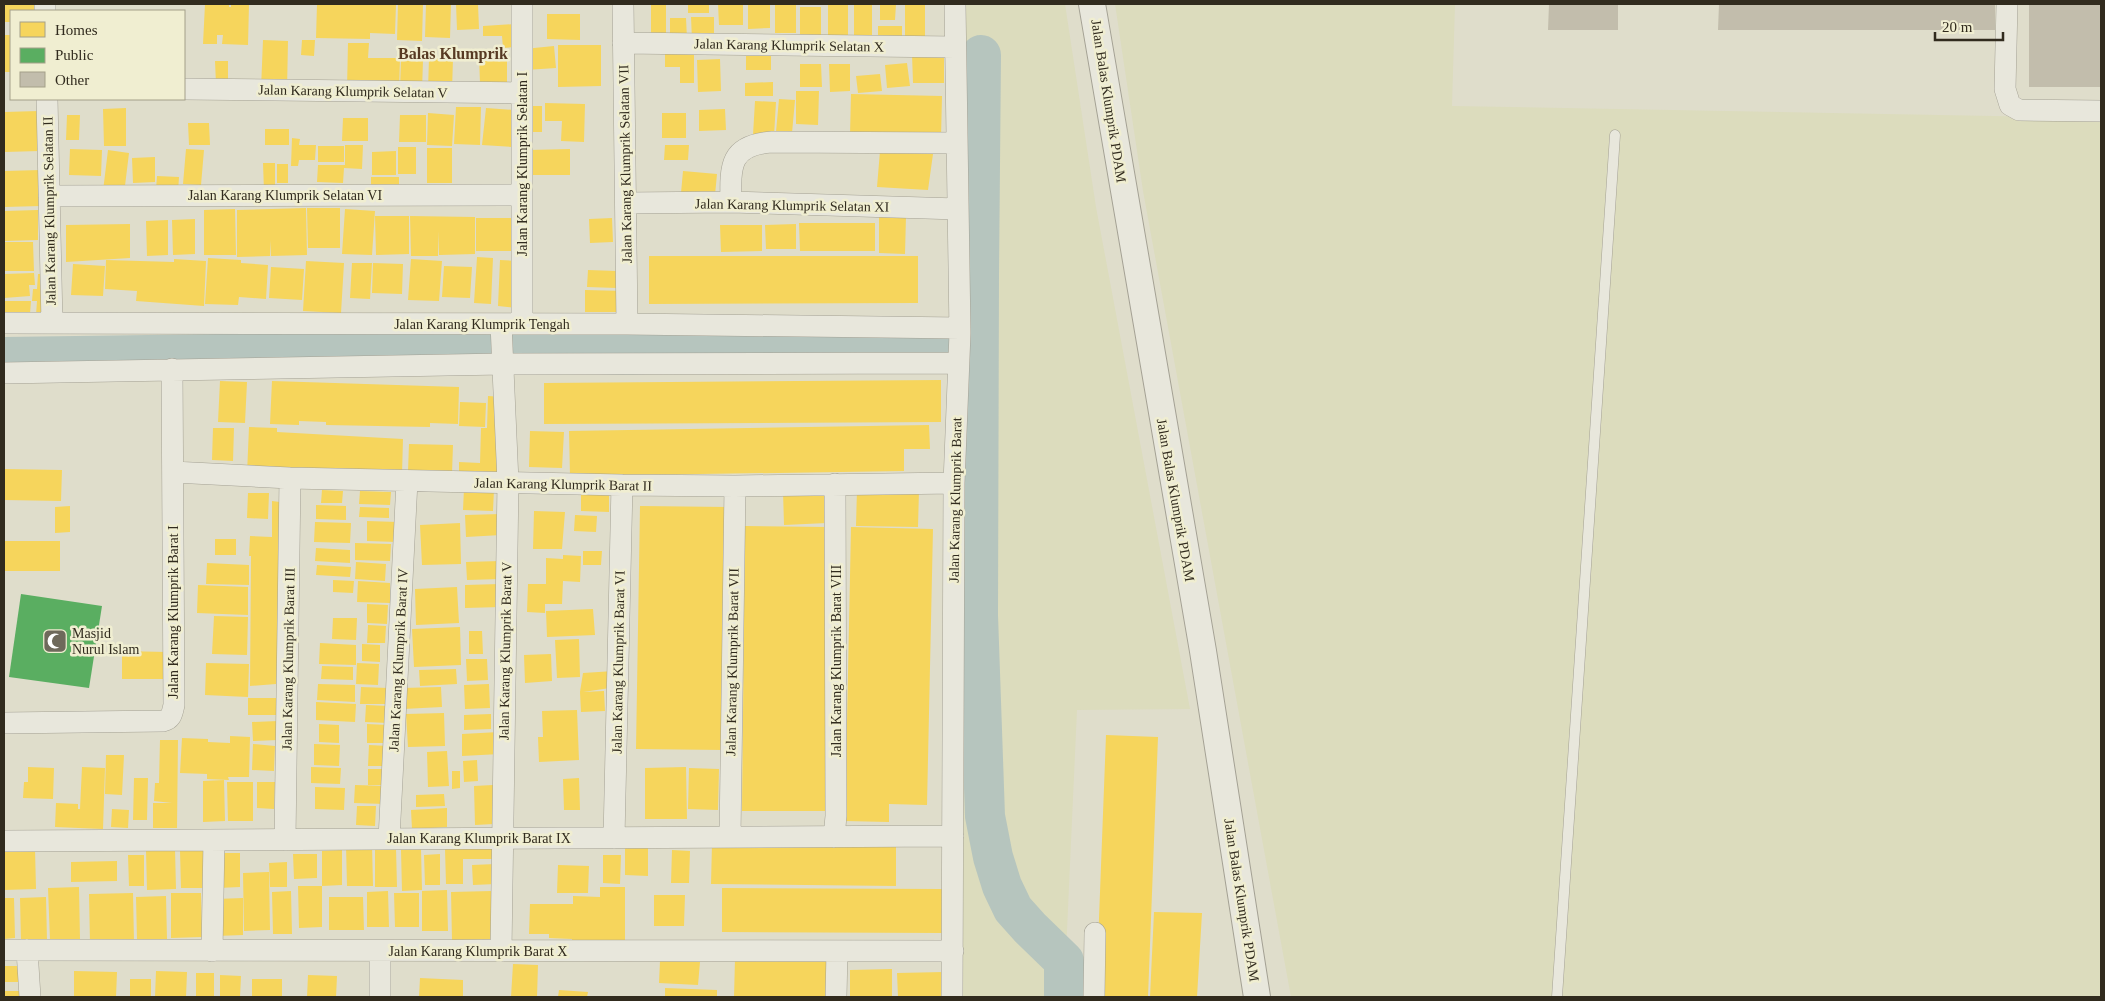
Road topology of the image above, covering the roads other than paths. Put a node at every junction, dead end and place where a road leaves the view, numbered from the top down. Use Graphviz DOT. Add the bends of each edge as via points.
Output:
graph roads {
  1 [pos="522,4"];
  2 [pos="623,4"];
  3 [pos="955,4"];
  4 [pos="1092,4"];
  5 [pos="2007,4"];
  6 [pos="624,43"];
  7 [pos="955,47"];
  8 [pos="185,89"];
  9 [pos="522,93"];
  10 [pos="47,100"];
  11 [pos="2101,110"];
  12 [pos="1615,135"];
  13 [pos="957,143"];
  14 [pos="522,195"];
  15 [pos="48,196"];
  16 [pos="731,202"];
  17 [pos="626,203"];
  18 [pos="958,209"];
  19 [pos="4,323"];
  20 [pos="52,323"];
  21 [pos="522,324"];
  22 [pos="627,324"];
  23 [pos="960,331"];
  24 [pos="502,343"];
  25 [pos="958,359"];
  26 [pos="172,369"];
  27 [pos="4,373"];
  28 [pos="173,472"];
  29 [pos="290,478"];
  30 [pos="407,481"];
  31 [pos="508,482"];
  32 [pos="954,483"];
  33 [pos="835,484"];
  34 [pos="622,485"];
  35 [pos="734,486"];
  36 [pos="4,723"];
  37 [pos="954,836"];
  38 [pos="730,837"];
  39 [pos="834,837"];
  40 [pos="502,838"];
  41 [pos="614,838"];
  42 [pos="389,839"];
  43 [pos="214,840"];
  44 [pos="285,840"];
  45 [pos="4,841"];
  46 [pos="1095,933"];
  47 [pos="4,950"];
  48 [pos="27,950"];
  49 [pos="212,950"];
  50 [pos="380,950"];
  51 [pos="501,951"];
  52 [pos="837,951"];
  53 [pos="953,951"];
  54 [pos="30,997"];
  55 [pos="380,997"];
  56 [pos="836,997"];
  57 [pos="952,997"];
  58 [pos="1094,997"];
  59 [pos="1257,997"];
  60 [pos="1557,997"];
  1 -- 9 [label="street, Jalan Karang Klumprik Selatan I"];
  2 -- 6 [label="street, Jalan Karang Klumprik Selatan VII"];
  3 -- 7 [label="street, Jalan Karang Klumprik Barat"];
  4 -- 59 [label="street, Jalan Balas Klumprik PDAM" via="1203,651"];
  5 -- 11 [label="street" via="2005,89 2010,105 2019,110"];
  6 -- 7 [label="street, Jalan Karang Klumprik Selatan X"];
  6 -- 17 [label="street, Jalan Karang Klumprik Selatan VII"];
  7 -- 13 [label="street, Jalan Karang Klumprik Barat"];
  8 -- 9 [label="street, Jalan Karang Klumprik Selatan V"];
  9 -- 14 [label="street, Jalan Karang Klumprik Selatan I"];
  10 -- 15 [label="street, Jalan Karang Klumprik Selatan II"];
  12 -- 60 [label="lane"];
  13 -- 16 [label="street" via="756,143 744,148 734,159"];
  13 -- 18 [label="street, Jalan Karang Klumprik Barat"];
  14 -- 15 [label="street, Jalan Karang Klumprik Selatan VI"];
  14 -- 21 [label="street, Jalan Karang Klumprik Selatan I"];
  15 -- 20 [label="street, Jalan Karang Klumprik Selatan II"];
  16 -- 17 [label="street, Jalan Karang Klumprik Selatan XI"];
  16 -- 18 [label="street, Jalan Karang Klumprik Selatan XI"];
  17 -- 22 [label="street, Jalan Karang Klumprik Selatan VII"];
  18 -- 23 [label="street, Jalan Karang Klumprik Barat"];
  19 -- 20 [label="street, Jalan Karang Klumprik Tengah"];
  20 -- 24 [label="street, Jalan Karang Klumprik Tengah"];
  21 -- 22 [label="street, Jalan Karang Klumprik Tengah"];
  21 -- 24 [label="street, Jalan Karang Klumprik Tengah"];
  22 -- 23 [label="street, Jalan Karang Klumprik Tengah"];
  23 -- 25 [label="street, Jalan Karang Klumprik Barat"];
  24 -- 25 [label="street, Jalan Karang Klumprik Tengah"];
  24 -- 26 [label="street, Jalan Karang Klumprik Tengah"];
  24 -- 31 [label="street, Jalan Karang Klumprik Barat V"];
  25 -- 32 [label="street, Jalan Karang Klumprik Barat"];
  26 -- 27 [label="street, Jalan Karang Klumprik Tengah"];
  26 -- 28 [label="street, Jalan Karang Klumprik Barat I"];
  28 -- 29 [label="street, Jalan Karang Klumprik Barat II"];
  28 -- 36 [label="street, Jalan Karang Klumprik Barat I" via="172,715 163,720"];
  29 -- 30 [label="street, Jalan Karang Klumprik Barat II"];
  29 -- 44 [label="street, Jalan Karang Klumprik Barat III"];
  30 -- 31 [label="street, Jalan Karang Klumprik Barat II"];
  30 -- 42 [label="street, Jalan Karang Klumprik Barat IV"];
  31 -- 34 [label="street, Jalan Karang Klumprik Barat II"];
  31 -- 40 [label="street, Jalan Karang Klumprik Barat V"];
  32 -- 33 [label="street, Jalan Karang Klumprik Barat II"];
  32 -- 37 [label="street, Jalan Karang Klumprik Barat"];
  33 -- 35 [label="street, Jalan Karang Klumprik Barat II"];
  33 -- 39 [label="street, Jalan Karang Klumprik Barat VIII"];
  34 -- 35 [label="street, Jalan Karang Klumprik Barat II"];
  34 -- 41 [label="street, Jalan Karang Klumprik Barat VI"];
  35 -- 38 [label="street, Jalan Karang Klumprik Barat VII"];
  37 -- 39 [label="street, Jalan Karang Klumprik Barat IX"];
  37 -- 53 [label="street, Jalan Karang Klumprik Barat"];
  38 -- 39 [label="street, Jalan Karang Klumprik Barat IX"];
  38 -- 41 [label="street, Jalan Karang Klumprik Barat IX"];
  40 -- 41 [label="street, Jalan Karang Klumprik Barat IX"];
  40 -- 42 [label="street, Jalan Karang Klumprik Barat IX"];
  40 -- 51 [label="street, Jalan Karang Klumprik Barat V"];
  42 -- 44 [label="street, Jalan Karang Klumprik Barat IX"];
  43 -- 44 [label="street, Jalan Karang Klumprik Barat IX"];
  43 -- 45 [label="street, Jalan Karang Klumprik Barat IX"];
  43 -- 49 [label="street"];
  46 -- 58 [label="street"];
  47 -- 48 [label="street, Jalan Karang Klumprik Barat X"];
  48 -- 49 [label="street, Jalan Karang Klumprik Barat X"];
  48 -- 54 [label="street"];
  49 -- 50 [label="street, Jalan Karang Klumprik Barat X"];
  50 -- 51 [label="street, Jalan Karang Klumprik Barat X"];
  50 -- 55 [label="street"];
  51 -- 52 [label="street, Jalan Karang Klumprik Barat X"];
  52 -- 53 [label="street, Jalan Karang Klumprik Barat X"];
  52 -- 56 [label="street"];
  53 -- 57 [label="street, Jalan Karang Klumprik Barat"];
}
